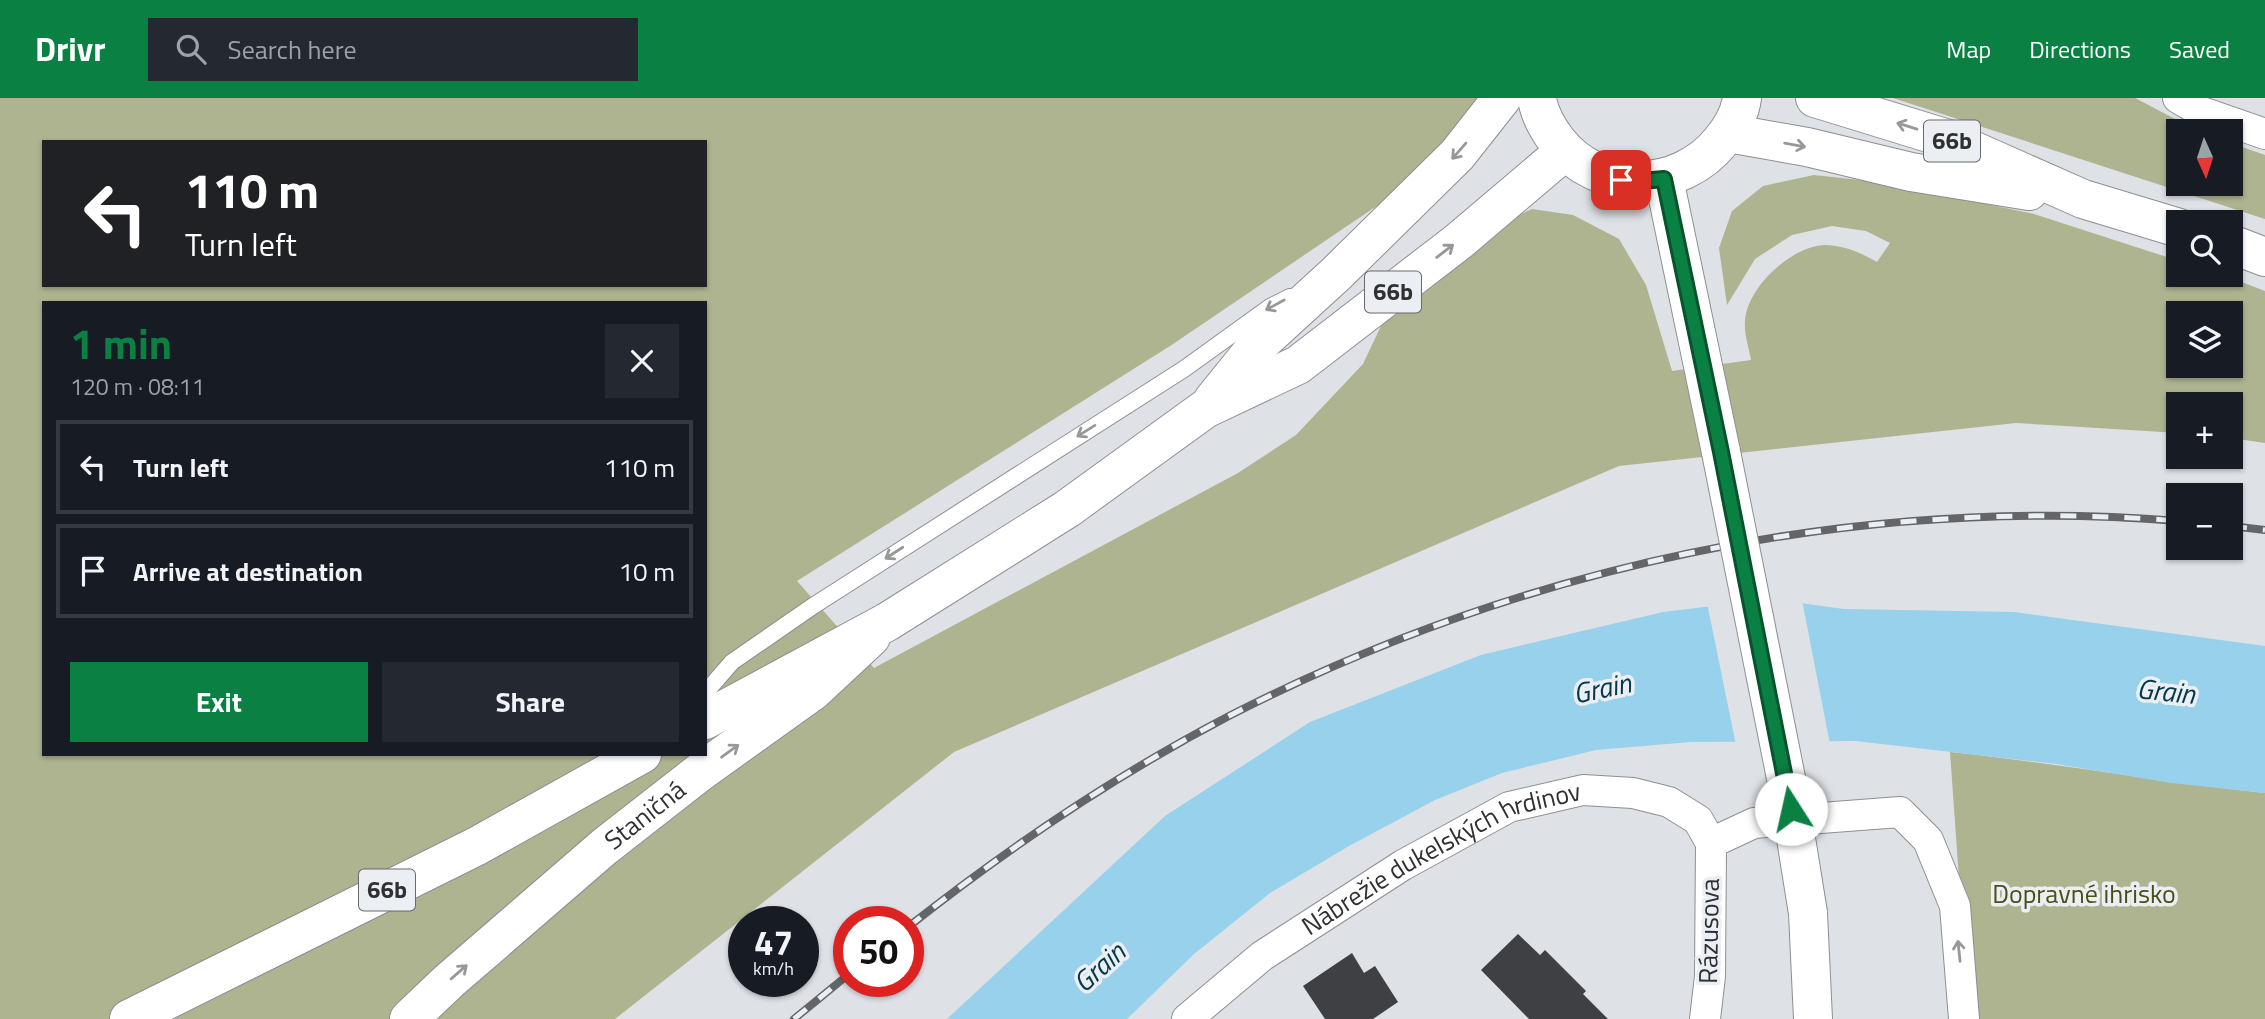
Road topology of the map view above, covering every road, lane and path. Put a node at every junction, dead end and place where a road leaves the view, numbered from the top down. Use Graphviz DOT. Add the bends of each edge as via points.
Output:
graph roads {
  1 [pos="1502,98"];
  2 [pos="1537,98"];
  3 [pos="1742,98"];
  4 [pos="1815,98"];
  5 [pos="2178,98"];
  6 [pos="1728,133"];
  7 [pos="2265,134"];
  8 [pos="1565,151"];
  9 [pos="1664,179"];
  10 [pos="2083,200"];
  11 [pos="2166,224"];
  12 [pos="2243,249"];
  13 [pos="2265,257"];
  14 [pos="1336,274"];
  15 [pos="1205,410"];
  16 [pos="887,622"];
  17 [pos="707,691"];
  18 [pos="707,719"];
  19 [pos="638,756"];
  20 [pos="1711,843"];
  21 [pos="129,1019"];
  22 [pos="409,1019"];
  23 [pos="1187,1019"];
  24 [pos="1705,1019"];
  25 [pos="1813,1019"];
  26 [pos="1964,1019"];
  1 -- 14 [label="main road, 66b, one-way" via="1457,155"];
  2 -- 8 [label="main road" via="1548,129"];
  3 -- 6 [label="main road"];
  10 -- 4 [label="main road, 66b, one-way" via="1945,138"];
  5 -- 7 [label="street"];
  6 -- 9 [label="main road" via="1711,154"];
  6 -- 10 [label="main road, 66b, one-way" via="1911,172"];
  8 -- 9 [label="main road" via="1591,169 1621,180"];
  15 -- 8 [label="main road, 66b, one-way" via="1298,365"];
  9 -- 25 [label="main road, bridge" via="1787,783 1808,913"];
  10 -- 11 [label="main road, 66b"];
  12 -- 13 [label="main road"];
  14 -- 15 [label="main road, 66b" via="1255,348"];
  14 -- 17 [label="lane, one-way" via="1270,307 1184,369 813,606 732,662"];
  15 -- 16 [label="main road, 66b" via="1067,509"];
  16 -- 18 [label="main road, 66b"];
  22 -- 16 [label="main road, Staničná, one-way" via="604,847 813,691"];
  19 -- 21 [label="main road, 66b" via="477,846"];
  20 -- 23 [label="street, Nábrežie dukelských hrdinov" via="1698,820 1669,802 1633,793 1583,790 1509,807 1403,865 1262,956"];
  20 -- 24 [label="street, Rázusova" via="1710,976"];
  26 -- 20 [label="street, one-way" via="1955,906 1928,840 1900,812 1754,823"];
}
